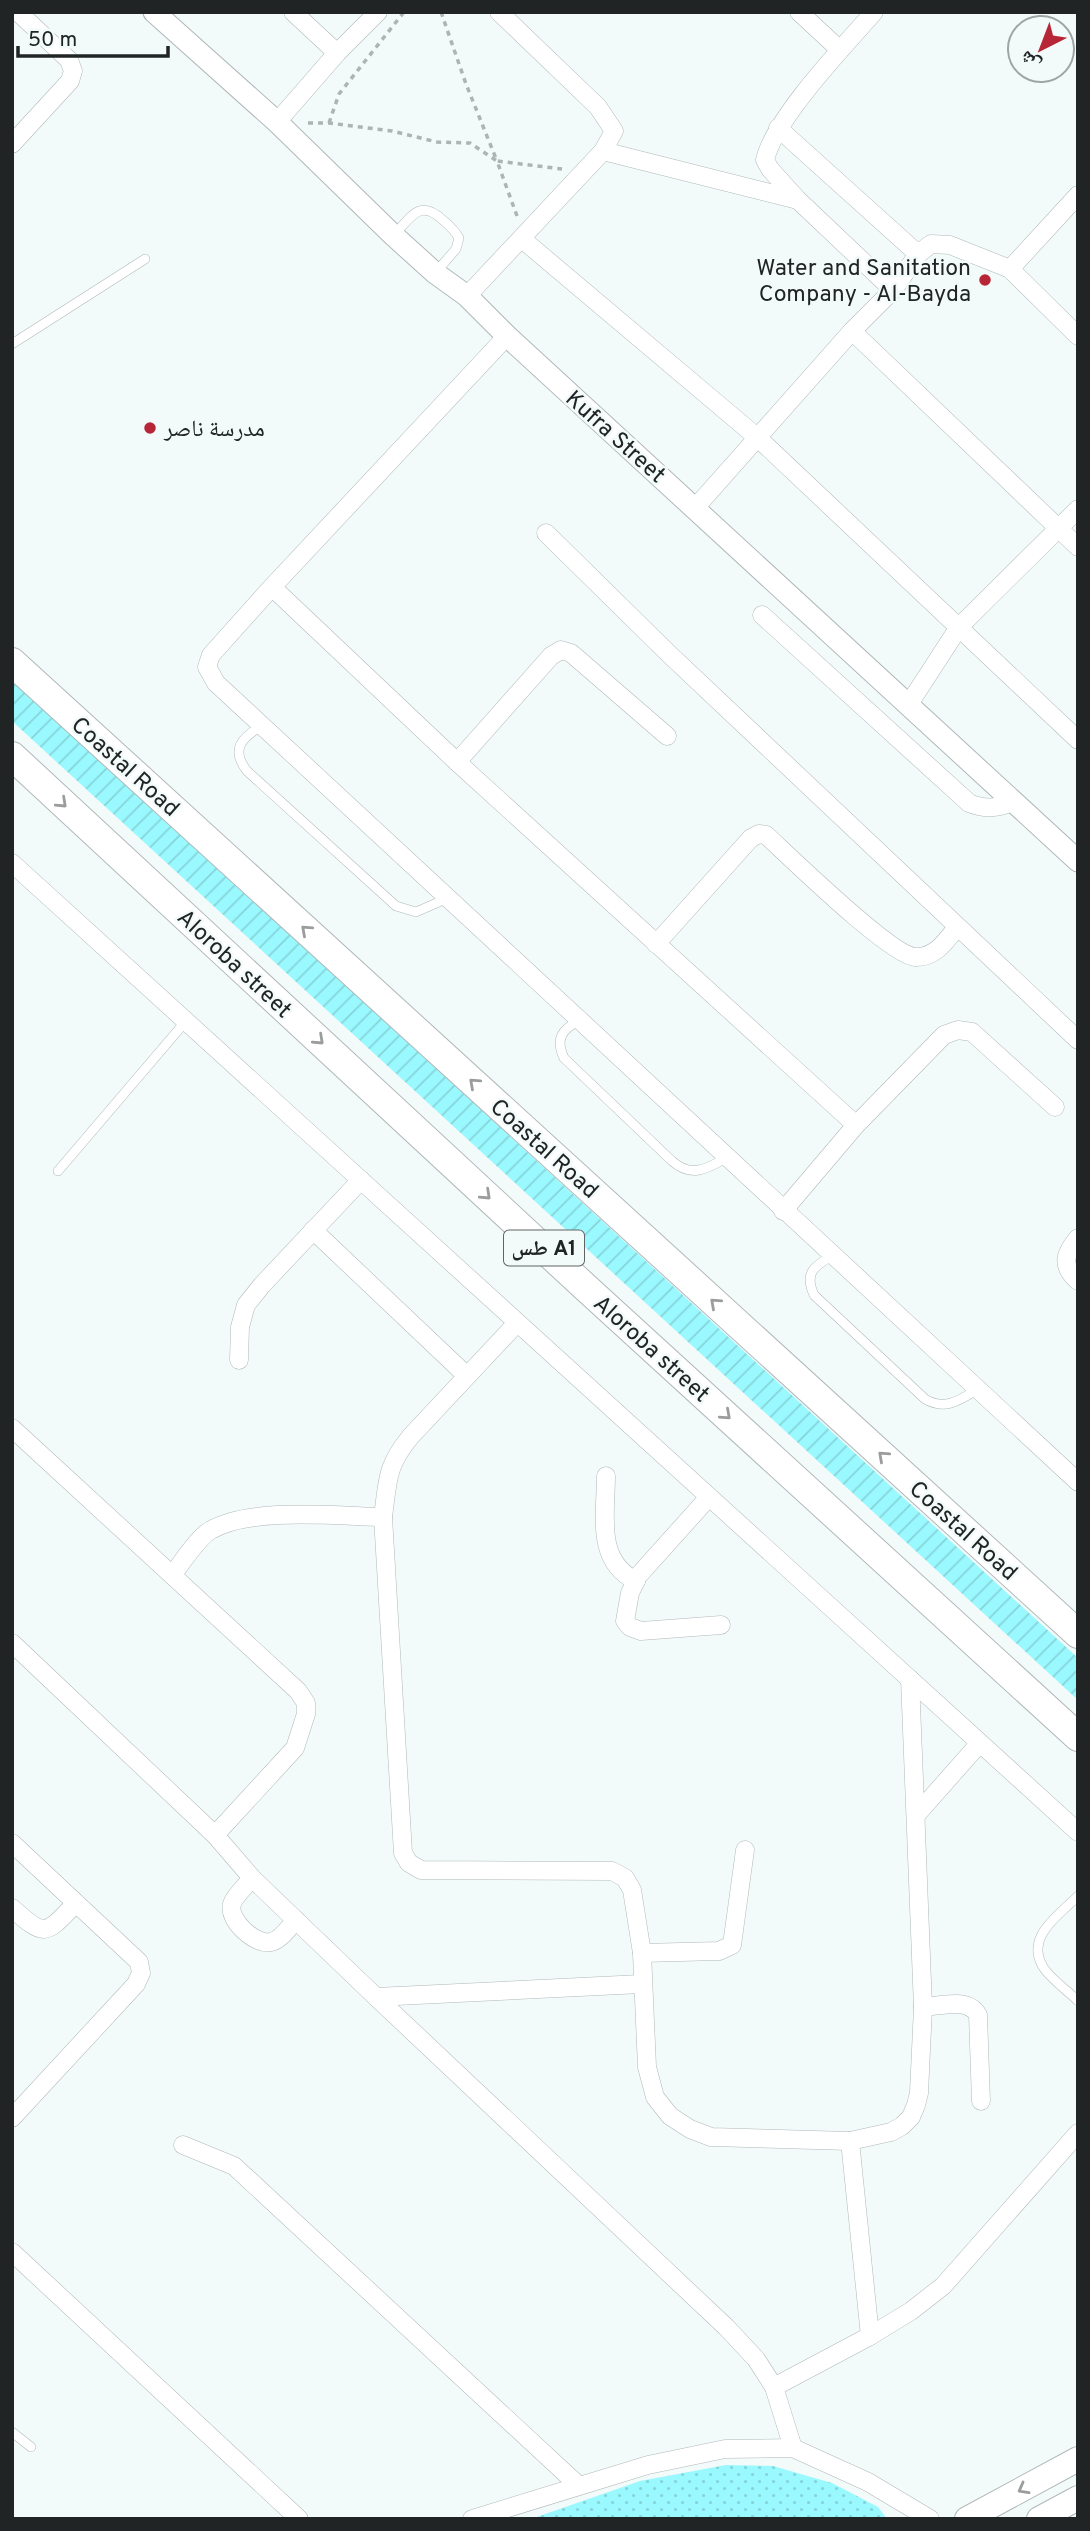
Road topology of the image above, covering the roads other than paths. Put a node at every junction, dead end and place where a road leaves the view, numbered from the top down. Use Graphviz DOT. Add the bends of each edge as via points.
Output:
graph roads {
  1 [pos="18,12"];
  2 [pos="154,12"];
  3 [pos="293,12"];
  4 [pos="378,12"];
  5 [pos="499,12"];
  6 [pos="799,12"];
  7 [pos="874,12"];
  8 [pos="840,50"];
  9 [pos="337,52"];
  10 [pos="277,122"];
  11 [pos="778,128"];
  12 [pos="12,144"];
  13 [pos="603,151"];
  14 [pos="1078,195"];
  15 [pos="798,200"];
  16 [pos="393,235"];
  17 [pos="522,239"];
  18 [pos="918,254"];
  19 [pos="145,260"];
  20 [pos="1010,269"];
  21 [pos="435,273"];
  22 [pos="893,290"];
  23 [pos="467,296"];
  24 [pos="852,331"];
  25 [pos="507,336"];
  26 [pos="1078,336"];
  27 [pos="12,344"];
  28 [pos="758,438"];
  29 [pos="695,508"];
  30 [pos="1078,509"];
  31 [pos="1058,529"];
  32 [pos="546,533"];
  33 [pos="1078,547"];
  34 [pos="272,587"];
  35 [pos="762,615"];
  36 [pos="959,627"];
  37 [pos="12,662"];
  38 [pos="909,704"];
  39 [pos="261,726"];
  40 [pos="667,736"];
  41 [pos="1078,740"];
  42 [pos="12,756"];
  43 [pos="457,762"];
  44 [pos="1013,802"];
  45 [pos="1078,861"];
  46 [pos="12,863"];
  47 [pos="448,898"];
  48 [pos="957,927"];
  49 [pos="656,944"];
  50 [pos="186,1021"];
  51 [pos="579,1021"];
  52 [pos="1078,1040"];
  53 [pos="1055,1107"];
  54 [pos="856,1125"];
  55 [pos="726,1158"];
  56 [pos="58,1171"];
  57 [pos="361,1180"];
  58 [pos="783,1211"];
  59 [pos="313,1230"];
  60 [pos="1078,1238"];
  61 [pos="832,1256"];
  62 [pos="1078,1281"];
  63 [pos="517,1323"];
  64 [pos="239,1360"];
  65 [pos="467,1376"];
  66 [pos="978,1389"];
  67 [pos="12,1428"];
  68 [pos="606,1476"];
  69 [pos="1078,1482"];
  70 [pos="709,1497"];
  71 [pos="383,1517"];
  72 [pos="172,1575"];
  73 [pos="636,1581"];
  74 [pos="721,1625"];
  75 [pos="1078,1634"];
  76 [pos="12,1643"];
  77 [pos="910,1679"];
  78 [pos="1078,1737"];
  79 [pos="979,1744"];
  80 [pos="917,1814"];
  81 [pos="1078,1832"];
  82 [pos="215,1835"];
  83 [pos="13,1845"];
  84 [pos="745,1850"];
  85 [pos="252,1878"];
  86 [pos="1078,1896"];
  87 [pos="76,1903"];
  88 [pos="12,1908"];
  89 [pos="296,1920"];
  90 [pos="642,1953"];
  91 [pos="641,1984"];
  92 [pos="376,1997"];
  93 [pos="1078,2001"];
  94 [pos="923,2007"];
  95 [pos="981,2101"];
  96 [pos="12,2118"];
  97 [pos="1078,2133"];
  98 [pos="850,2141"];
  99 [pos="183,2145"];
  100 [pos="12,2252"];
  101 [pos="870,2336"];
  102 [pos="774,2387"];
  103 [pos="12,2432"];
  104 [pos="31,2447"];
  105 [pos="793,2448"];
  106 [pos="1078,2459"];
  107 [pos="578,2485"];
  108 [pos="1078,2498"];
  109 [pos="299,2519"];
  110 [pos="472,2519"];
  111 [pos="930,2519"];
  112 [pos="967,2519"];
  113 [pos="1039,2519"];
  1 -- 12 [label="street" via="69,60 73,71 70,81"];
  2 -- 10 [label="street, Kufra Street"];
  3 -- 9 [label="street"];
  4 -- 9 [label="street"];
  5 -- 13 [label="street" via="608,119 614,131"];
  6 -- 8 [label="street"];
  7 -- 8 [label="street"];
  8 -- 11 [label="street"];
  9 -- 10 [label="street"];
  10 -- 16 [label="street, Kufra Street"];
  11 -- 15 [label="street" via="765,160"];
  11 -- 18 [label="street"];
  13 -- 15 [label="street"];
  13 -- 17 [label="street"];
  14 -- 20 [label="street"];
  15 -- 22 [label="street"];
  16 -- 21 [label="street, Kufra Street"];
  16 -- 21 [label="lane" via="417,211 433,211 459,238 456,249"];
  17 -- 23 [label="street"];
  17 -- 28 [label="street"];
  18 -- 20 [label="street" via="931,244 950,245"];
  18 -- 22 [label="street"];
  19 -- 27 [label="lane"];
  20 -- 26 [label="street"];
  21 -- 23 [label="street, Kufra Street"];
  22 -- 24 [label="street"];
  23 -- 25 [label="street, Kufra Street"];
  24 -- 28 [label="street"];
  24 -- 31 [label="street"];
  25 -- 29 [label="street, Kufra Street"];
  25 -- 34 [label="street"];
  28 -- 29 [label="street"];
  28 -- 36 [label="street"];
  29 -- 38 [label="street, Kufra Street"];
  30 -- 31 [label="street"];
  31 -- 33 [label="street"];
  31 -- 36 [label="street"];
  32 -- 48 [label="street"];
  34 -- 39 [label="street" via="211,655 207,667 216,683"];
  34 -- 43 [label="street"];
  35 -- 44 [label="street" via="969,803 992,809"];
  36 -- 38 [label="street"];
  36 -- 41 [label="street"];
  75 -- 37 [label="highway, Coastal Road, one-way"];
  38 -- 44 [label="street, Kufra Street"];
  39 -- 47 [label="street"];
  39 -- 47 [label="lane" via="244,736 239,748 243,766 257,780 402,910 416,912"];
  40 -- 43 [label="street" via="571,653 561,650"];
  42 -- 78 [label="highway, Aloroba street / طس A1, one-way"];
  43 -- 49 [label="street"];
  44 -- 45 [label="street, Kufra Street"];
  46 -- 50 [label="street"];
  47 -- 51 [label="street"];
  48 -- 49 [label="street" via="928,955 901,953 766,835 759,834"];
  48 -- 52 [label="street"];
  49 -- 54 [label="street"];
  50 -- 56 [label="lane"];
  50 -- 57 [label="street"];
  51 -- 55 [label="street"];
  51 -- 55 [label="lane" via="562,1034 564,1058 677,1166 704,1170"];
  53 -- 54 [label="street" via="972,1032 958,1030 932,1045"];
  54 -- 58 [label="street"];
  55 -- 58 [label="street"];
  57 -- 59 [label="street"];
  57 -- 63 [label="street"];
  58 -- 61 [label="street"];
  59 -- 64 [label="street" via="246,1305"];
  59 -- 65 [label="street"];
  60 -- 62 [label="street" via="1065,1259"];
  61 -- 66 [label="street"];
  61 -- 66 [label="lane" via="812,1270 814,1295 925,1399 938,1405 953,1404"];
  63 -- 65 [label="street"];
  63 -- 70 [label="street"];
  65 -- 71 [label="street" via="397,1453 389,1469"];
  66 -- 69 [label="street"];
  67 -- 72 [label="street"];
  68 -- 73 [label="street" via="607,1549 618,1569"];
  70 -- 73 [label="street"];
  70 -- 77 [label="street"];
  71 -- 72 [label="street" via="270,1516 232,1521 208,1531"];
  71 -- 90 [label="street" via="403,1853 421,1870 612,1871 625,1878 632,1890"];
  72 -- 82 [label="street" via="306,1703 295,1748"];
  73 -- 74 [label="street" via="625,1621 630,1628"];
  76 -- 82 [label="street"];
  77 -- 79 [label="street"];
  77 -- 80 [label="street"];
  79 -- 80 [label="street"];
  79 -- 81 [label="street"];
  80 -- 94 [label="street"];
  82 -- 85 [label="street"];
  83 -- 87 [label="street"];
  84 -- 90 [label="street" via="732,1945 719,1951"];
  85 -- 89 [label="street"];
  85 -- 89 [label="street" via="232,1902 235,1920 258,1941 268,1943"];
  86 -- 93 [label="lane" via="1041,1934 1038,1948 1042,1965"];
  87 -- 88 [label="street" via="47,1929 32,1926"];
  87 -- 96 [label="street" via="139,1962 141,1973 136,1984"];
  89 -- 92 [label="street"];
  90 -- 91 [label="street"];
  91 -- 92 [label="street"];
  91 -- 98 [label="street" via="647,2067 655,2097 670,2116 711,2137"];
  92 -- 102 [label="street" via="726,2327"];
  94 -- 95 [label="street" via="967,2004 974,2008"];
  94 -- 98 [label="street" via="919,2093 911,2117 891,2132"];
  97 -- 101 [label="street" via="943,2286"];
  98 -- 101 [label="street"];
  99 -- 107 [label="street" via="234,2166"];
  100 -- 109 [label="street"];
  101 -- 102 [label="street"];
  102 -- 105 [label="street"];
  103 -- 104 [label="lane"];
  105 -- 107 [label="street" via="725,2449"];
  105 -- 111 [label="street" via="868,2482"];
  106 -- 112 [label="main road, one-way"];
  107 -- 110 [label="street"];
  108 -- 113 [label="main road"];
}
